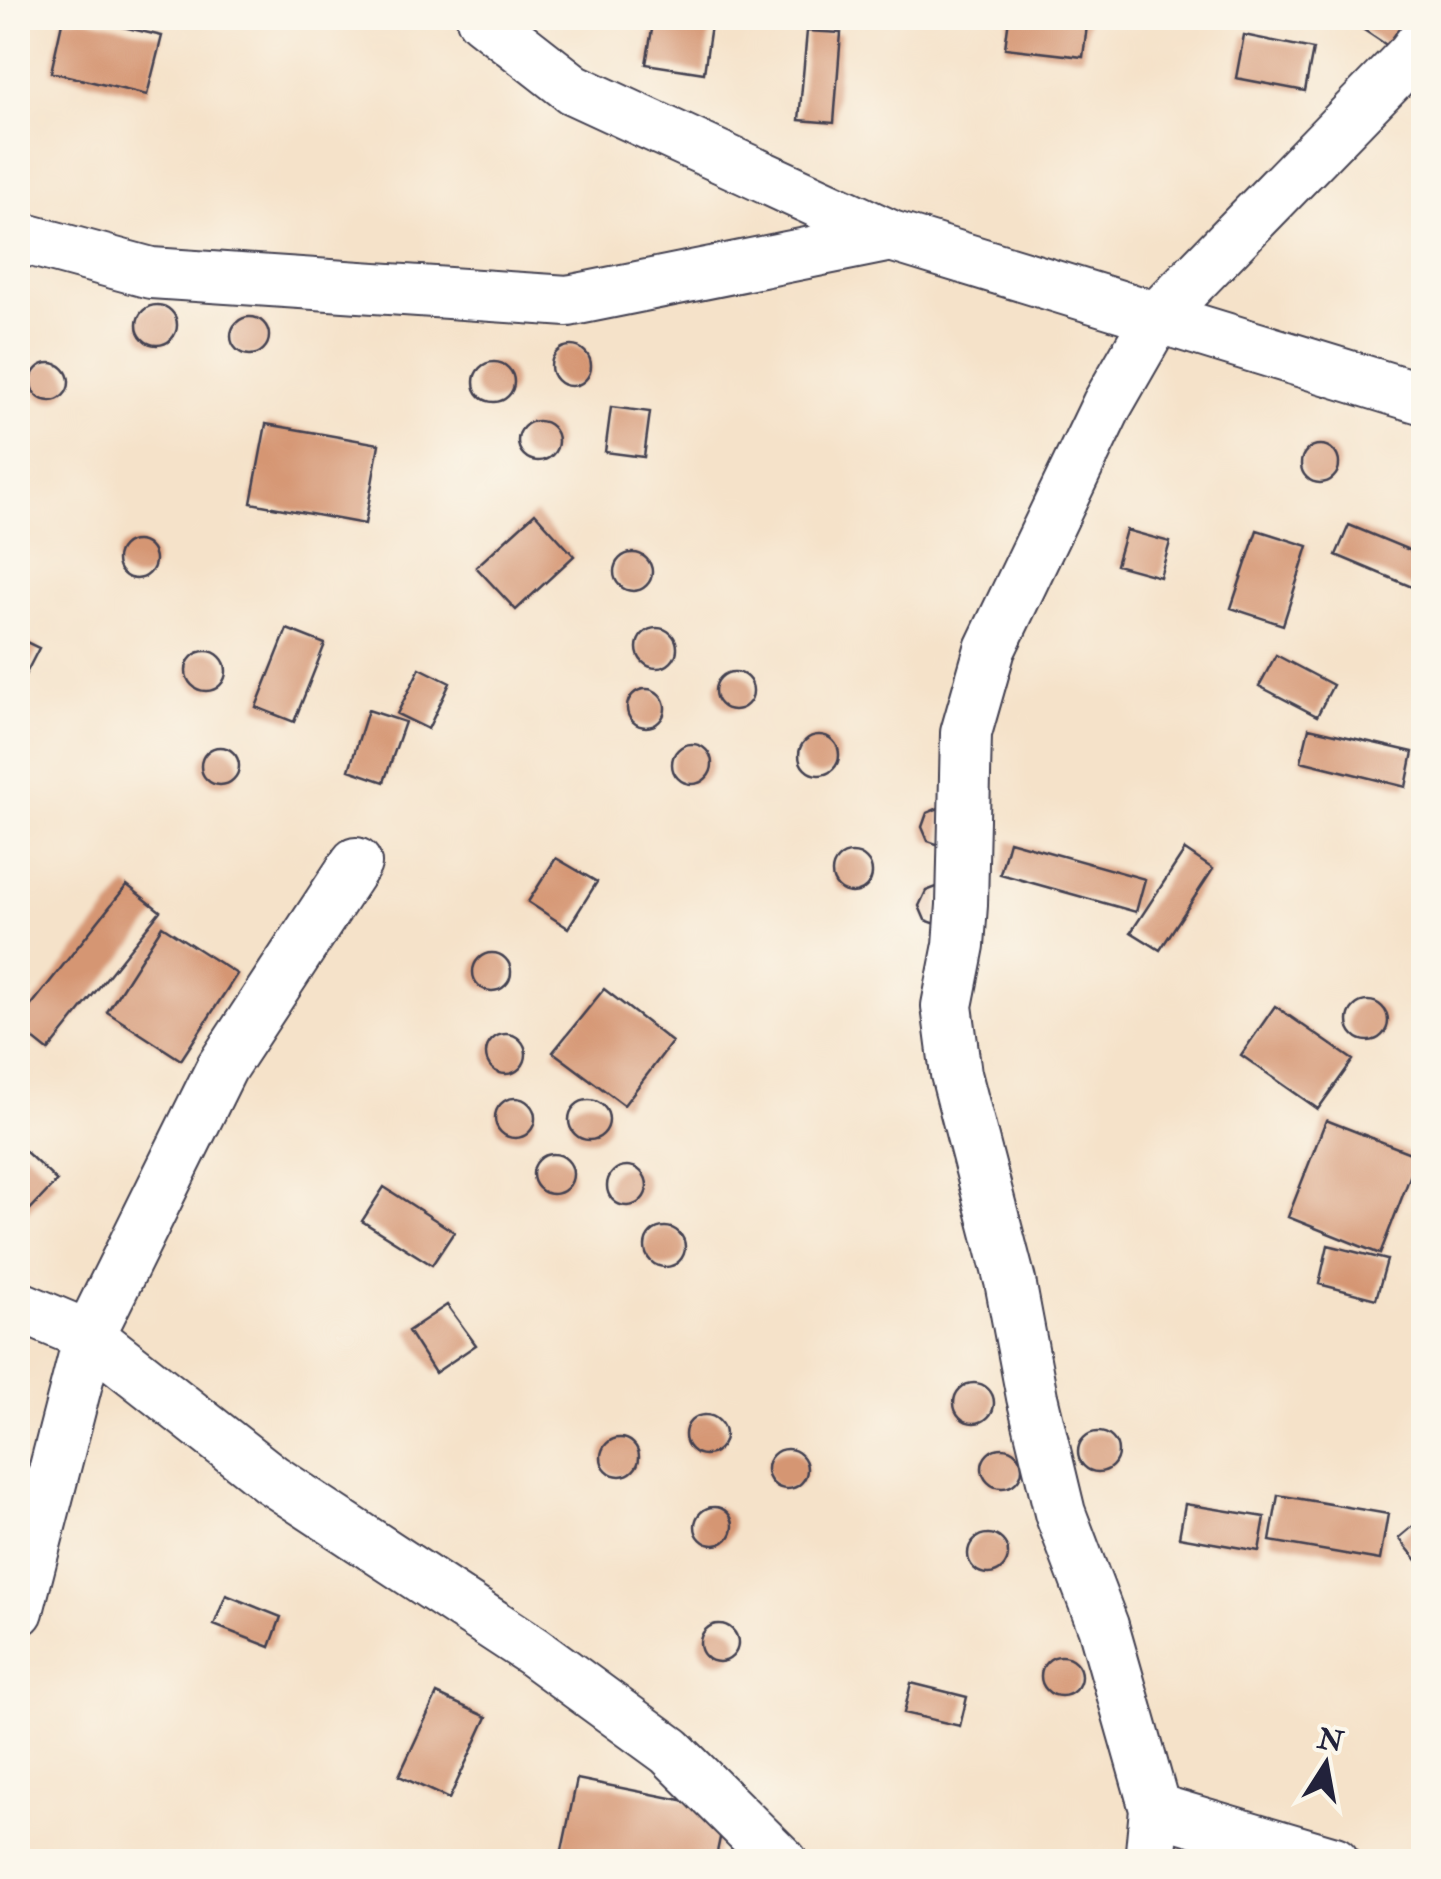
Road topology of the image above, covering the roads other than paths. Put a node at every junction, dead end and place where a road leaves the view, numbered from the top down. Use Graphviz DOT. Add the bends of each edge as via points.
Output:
graph roads {
  1 [pos="482,18"];
  2 [pos="1424,39"];
  3 [pos="891,236"];
  4 [pos="18,237"];
  5 [pos="1158,316"];
  6 [pos="1424,398"];
  7 [pos="356,863"];
  8 [pos="18,1306"];
  9 [pos="88,1336"];
  10 [pos="18,1611"];
  11 [pos="1154,1810"];
  12 [pos="782,1862"];
  13 [pos="1150,1862"];
  14 [pos="1334,1862"];
  1 -- 3 [label="street" via="573,89"];
  2 -- 5 [label="street"];
  3 -- 4 [label="street" via="568,300 152,274"];
  3 -- 5 [label="street"];
  5 -- 6 [label="street"];
  5 -- 11 [label="street" via="990,649 966,732 959,945 947,1006 956,1074 1060,1513 1103,1626"];
  7 -- 9 [label="street" via="222,1067"];
  8 -- 9 [label="street"];
  9 -- 10 [label="street"];
  9 -- 12 [label="street" via="271,1479 670,1750"];
  11 -- 13 [label="street"];
  11 -- 14 [label="street"];
}
